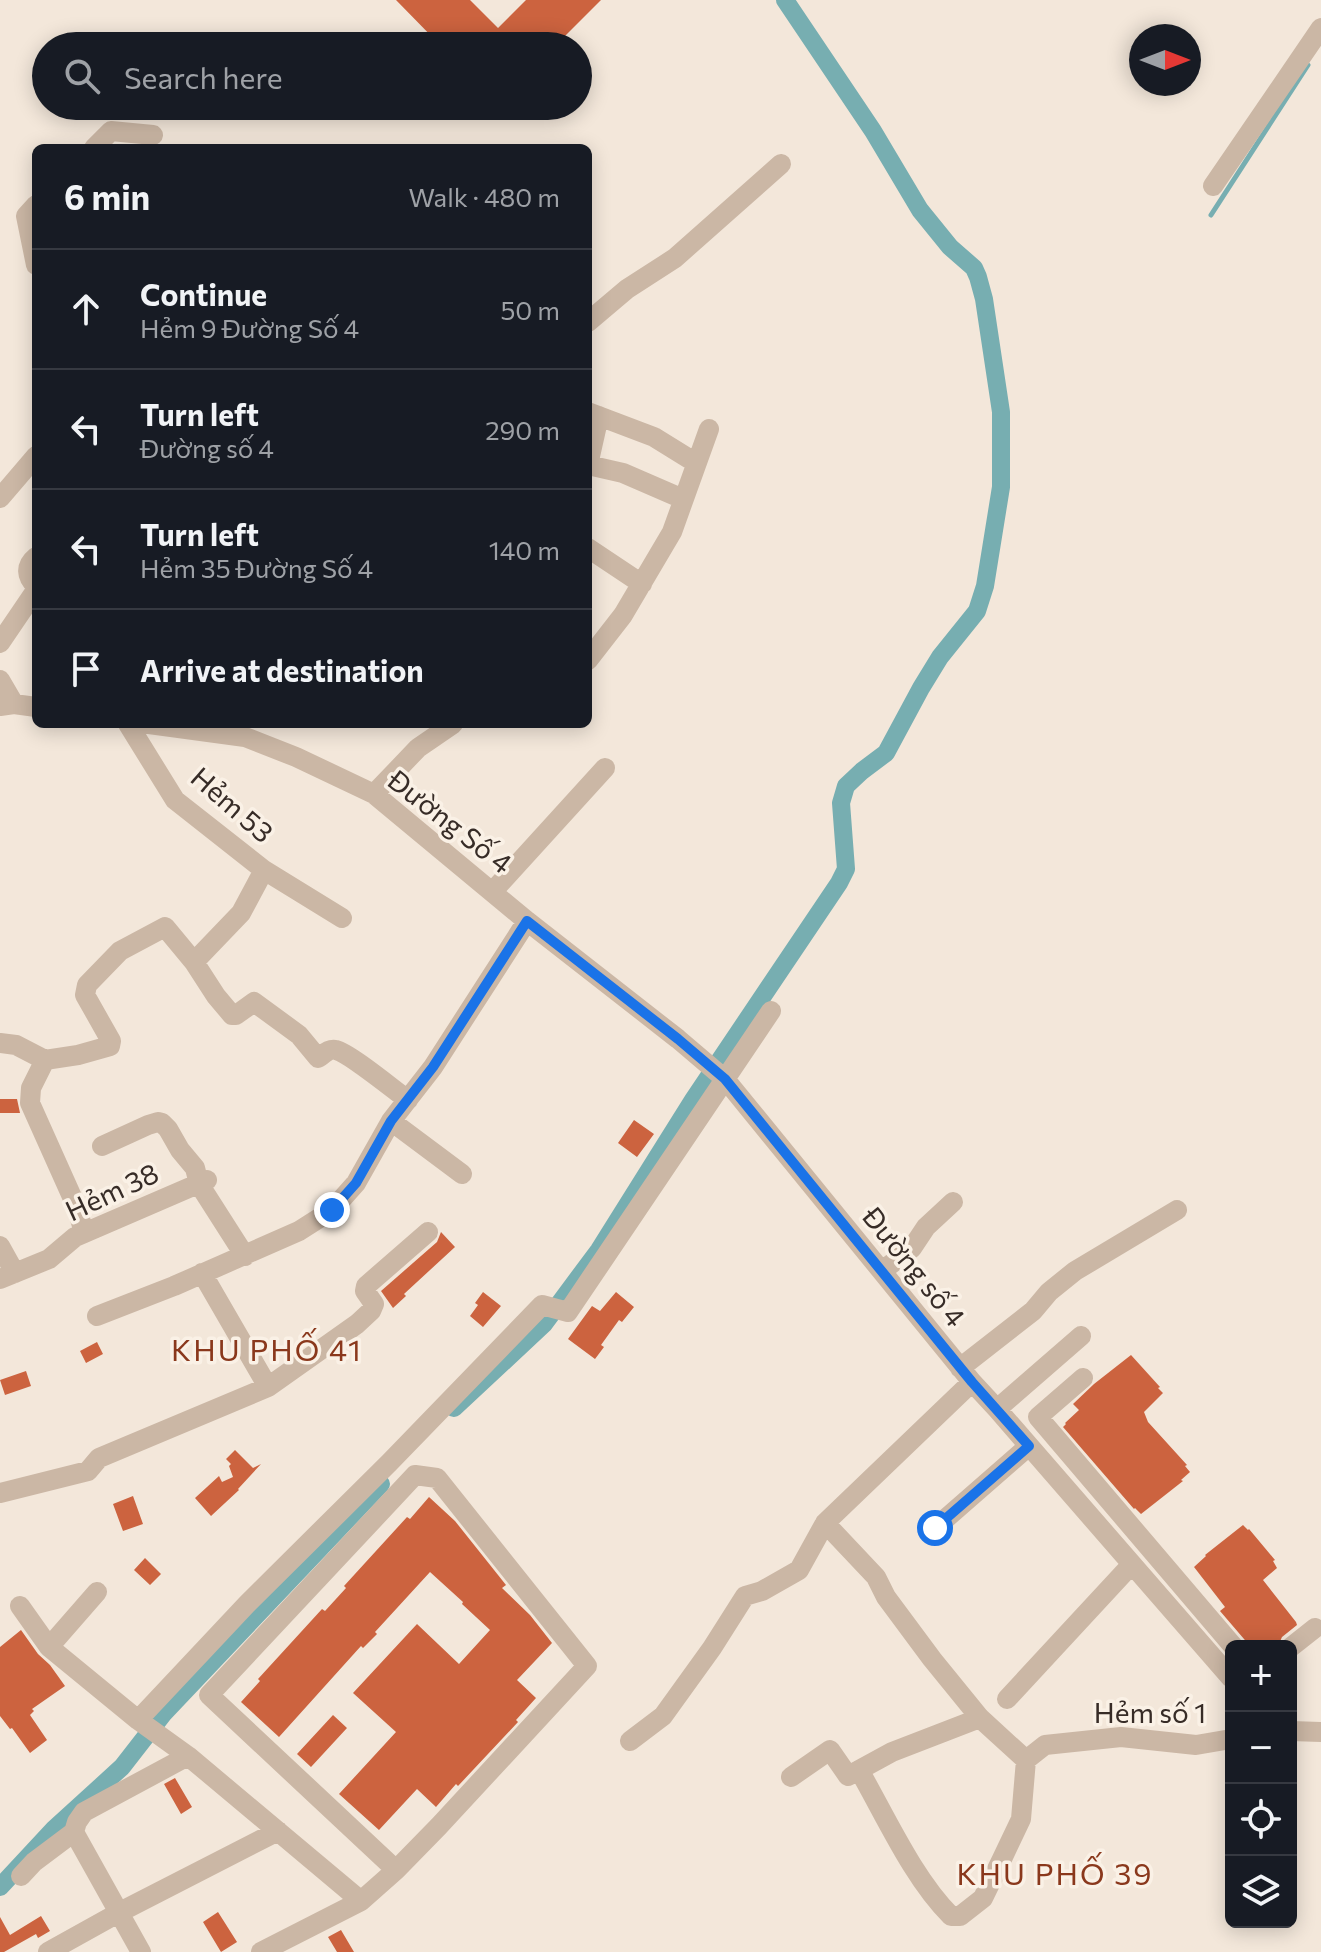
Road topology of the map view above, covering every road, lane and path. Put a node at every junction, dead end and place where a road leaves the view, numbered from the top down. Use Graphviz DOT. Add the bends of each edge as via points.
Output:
graph roads {
  1 [pos="1321,28"];
  2 [pos="153,135"];
  3 [pos="98,144"];
  4 [pos="781,164"];
  5 [pos="1213,186"];
  6 [pos="32,209"];
  7 [pos="32,245"];
  8 [pos="592,319"];
  9 [pos="593,414"];
  10 [pos="709,429"];
  11 [pos="32,461"];
  12 [pos="696,463"];
  13 [pos="592,466"];
  14 [pos="0,498"];
  15 [pos="683,499"];
  16 [pos="592,551"];
  17 [pos="32,560"];
  18 [pos="32,580"];
  19 [pos="642,584"];
  20 [pos="32,594"];
  21 [pos="0,643"];
  22 [pos="592,655"];
  23 [pos="0,680"];
  24 [pos="7,705"];
  25 [pos="32,707"];
  26 [pos="130,728"];
  27 [pos="179,728"];
  28 [pos="447,728"];
  29 [pos="605,768"];
  30 [pos="374,794"];
  31 [pos="264,870"];
  32 [pos="493,891"];
  33 [pos="342,918"];
  34 [pos="527,921"];
  35 [pos="194,962"];
  36 [pos="771,1011"];
  37 [pos="0,1043"];
  38 [pos="45,1060"];
  39 [pos="725,1079"];
  40 [pos="408,1100"];
  41 [pos="391,1121"];
  42 [pos="102,1146"];
  43 [pos="462,1174"];
  44 [pos="203,1182"];
  45 [pos="953,1202"];
  46 [pos="1177,1210"];
  47 [pos="428,1232"];
  48 [pos="84,1233"];
  49 [pos="0,1246"];
  50 [pos="245,1256"];
  51 [pos="882,1271"];
  52 [pos="202,1273"];
  53 [pos="7,1276"];
  54 [pos="97,1316"];
  55 [pos="1081,1336"];
  56 [pos="966,1375"];
  57 [pos="1083,1378"];
  58 [pos="268,1387"];
  59 [pos="997,1409"];
  60 [pos="1029,1446"];
  61 [pos="0,1493"];
  62 [pos="825,1523"];
  63 [pos="935,1528"];
  64 [pos="1132,1564"];
  65 [pos="97,1592"];
  66 [pos="20,1606"];
  67 [pos="1315,1628"];
  68 [pos="1226,1638"];
  69 [pos="1297,1642"];
  70 [pos="49,1647"];
  71 [pos="1205,1647"];
  72 [pos="1225,1671"];
  73 [pos="1007,1699"];
  74 [pos="980,1718"];
  75 [pos="138,1720"];
  76 [pos="1297,1731"];
  77 [pos="1321,1732"];
  78 [pos="1225,1740"];
  79 [pos="630,1741"];
  80 [pos="188,1756"];
  81 [pos="1026,1760"];
  82 [pos="859,1770"];
  83 [pos="791,1777"];
  84 [pos="278,1831"];
  85 [pos="74,1832"];
  86 [pos="396,1870"];
  87 [pos="21,1876"];
  88 [pos="361,1901"];
  89 [pos="120,1912"];
  90 [pos="48,1952"];
  91 [pos="141,1952"];
  92 [pos="261,1952"];
  1 -- 5 [label="street"];
  2 -- 3 [label="street" via="111,131"];
  4 -- 8 [label="street" via="675,258"];
  6 -- 7 [label="street" via="26,216"];
  9 -- 12 [label="street" via="654,437"];
  10 -- 12 [label="street"];
  11 -- 14 [label="street"];
  12 -- 15 [label="street"];
  13 -- 15 [label="street"];
  15 -- 19 [label="street" via="672,532"];
  16 -- 19 [label="street"];
  17 -- 18 [label="street"];
  19 -- 22 [label="street"];
  20 -- 21 [label="street"];
  23 -- 24 [label="street"];
  24 -- 25 [label="street"];
  26 -- 31 [label="street, Hẻm 53" via="175,800"];
  27 -- 30 [label="street, Đường Số 4" via="245,737"];
  28 -- 30 [label="street" via="418,748"];
  29 -- 32 [label="street"];
  30 -- 32 [label="street, Đường Số 4"];
  31 -- 33 [label="street"];
  31 -- 35 [label="street, Hẻm 53" via="241,913"];
  32 -- 34 [label="street, Đường Số 4"];
  34 -- 39 [label="street, Đường số 4"];
  34 -- 40 [label="street"];
  35 -- 38 [label="street" via="165,927 120,951 87,985 85,995 110,1046"];
  35 -- 40 [label="street" via="232,1015 254,1002 299,1035 318,1058 336,1050"];
  36 -- 39 [label="street"];
  37 -- 38 [label="street"];
  38 -- 48 [label="street" via="30,1103"];
  39 -- 51 [label="street, Đường số 4"];
  39 -- 75 [label="street" via="568,1312 542,1305"];
  40 -- 41 [label="street"];
  41 -- 43 [label="street"];
  41 -- 50 [label="street" via="356,1183 332,1210"];
  42 -- 44 [label="street" via="162,1123"];
  44 -- 48 [label="street, Hẻm 38"];
  44 -- 50 [label="street"];
  45 -- 51 [label="street" via="912,1248"];
  46 -- 56 [label="street" via="1075,1271"];
  47 -- 58 [label="street" via="366,1286 374,1304 371,1311"];
  48 -- 53 [label="street, Hẻm 38" via="49,1259"];
  49 -- 53 [label="street"];
  50 -- 52 [label="street"];
  51 -- 56 [label="street, Đường số 4"];
  52 -- 54 [label="street"];
  52 -- 58 [label="street"];
  55 -- 59 [label="street"];
  56 -- 59 [label="street, Đường số 4"];
  56 -- 62 [label="street"];
  57 -- 68 [label="street" via="1038,1417"];
  58 -- 61 [label="street" via="99,1458 88,1471"];
  59 -- 60 [label="street, Đường số 4"];
  60 -- 63 [label="street"];
  60 -- 64 [label="street, Đường số 4"];
  62 -- 74 [label="street" via="876,1577"];
  62 -- 79 [label="street" via="799,1570 745,1596 663,1716"];
  64 -- 71 [label="street, Đường số 4"];
  64 -- 73 [label="street"];
  65 -- 70 [label="street"];
  66 -- 70 [label="street"];
  67 -- 69 [label="street"];
  68 -- 71 [label="street"];
  70 -- 75 [label="street"];
  71 -- 72 [label="street, Đường số 4"];
  74 -- 81 [label="street"];
  74 -- 82 [label="street"];
  75 -- 80 [label="street"];
  76 -- 77 [label="street"];
  78 -- 81 [label="street, Hẻm số 1" via="1196,1745 1121,1737 1060,1743 1045,1745"];
  80 -- 84 [label="street"];
  80 -- 85 [label="street" via="84,1812"];
  81 -- 82 [label="street" via="1021,1819 983,1898 960,1916 951,1916 910,1863"];
  82 -- 83 [label="street" via="848,1776 830,1750"];
  84 -- 88 [label="street"];
  84 -- 89 [label="street"];
  85 -- 87 [label="street"];
  85 -- 89 [label="street"];
  86 -- 86 [label="street" via="587,1666 437,1478 415,1475 209,1695"];
  86 -- 88 [label="street"];
  88 -- 92 [label="street"];
  89 -- 90 [label="street"];
  89 -- 91 [label="street"];
}
